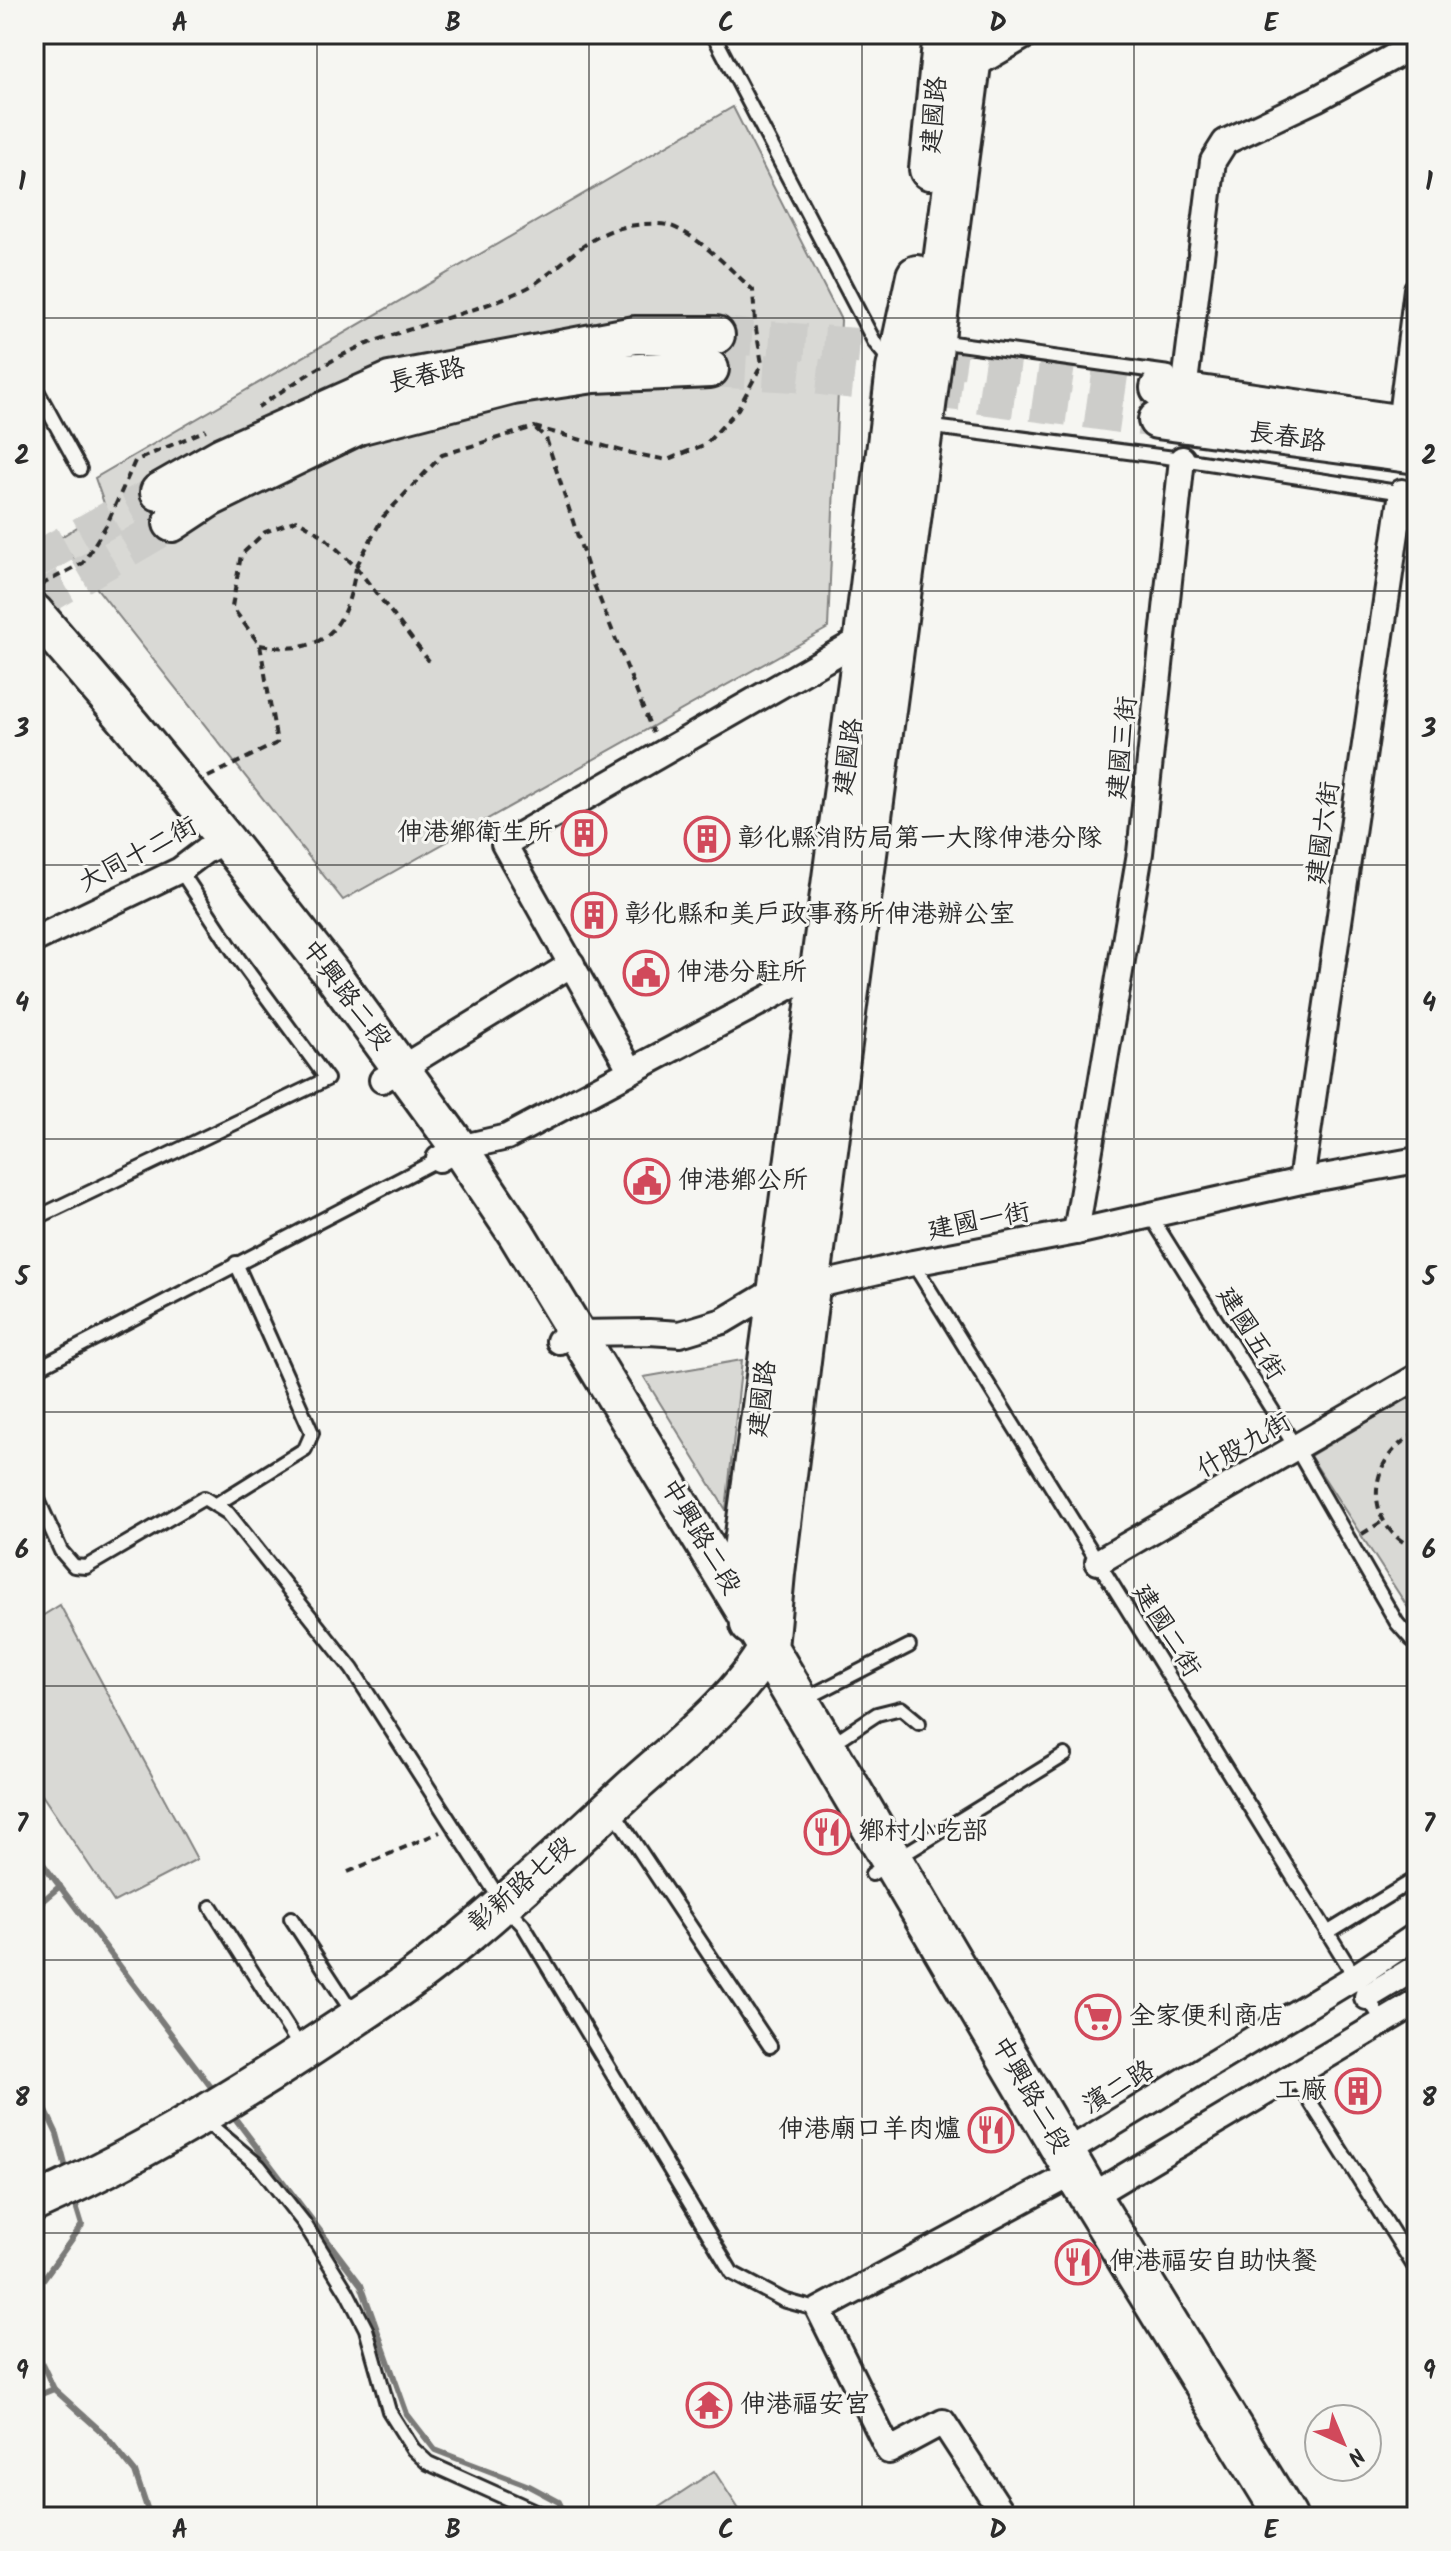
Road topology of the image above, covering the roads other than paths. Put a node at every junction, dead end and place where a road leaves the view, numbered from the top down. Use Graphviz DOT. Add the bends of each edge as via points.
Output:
graph roads {
  1 [pos="713,34"];
  2 [pos="944,34"];
  3 [pos="1028,34"];
  4 [pos="1417,44"];
  5 [pos="972,51"];
  6 [pos="1417,289"];
  7 [pos="713,352"];
  8 [pos="914,354"];
  9 [pos="34,385"];
  10 [pos="1176,390"];
  11 [pos="1405,412"];
  12 [pos="921,426"];
  13 [pos="1417,455"];
  14 [pos="1182,459"];
  15 [pos="80,469"];
  16 [pos="1410,494"];
  17 [pos="166,507"];
  18 [pos="40,632"];
  19 [pos="865,637"];
  20 [pos="203,854"];
  21 [pos="34,940"];
  22 [pos="572,964"];
  23 [pos="821,970"];
  24 [pos="631,1071"];
  25 [pos="392,1074"];
  26 [pos="449,1153"];
  27 [pos="1417,1160"];
  28 [pos="1301,1181"];
  29 [pos="1150,1215"];
  30 [pos="34,1219"];
  31 [pos="1076,1232"];
  32 [pos="236,1263"];
  33 [pos="913,1263"];
  34 [pos="793,1288"];
  35 [pos="567,1337"];
  36 [pos="34,1370"];
  37 [pos="1417,1377"];
  38 [pos="1296,1448"];
  39 [pos="34,1491"];
  40 [pos="215,1505"];
  41 [pos="1098,1562"];
  42 [pos="1414,1640"];
  43 [pos="757,1646"];
  44 [pos="909,1646"];
  45 [pos="800,1702"];
  46 [pos="919,1723"];
  47 [pos="826,1747"];
  48 [pos="1065,1755"];
  49 [pos="610,1807"];
  50 [pos="883,1868"];
  51 [pos="1417,1878"];
  52 [pos="503,1904"];
  53 [pos="211,1907"];
  54 [pos="291,1918"];
  55 [pos="1327,1933"];
  56 [pos="1417,1935"];
  57 [pos="1417,1967"];
  58 [pos="1361,1987"];
  59 [pos="1417,2002"];
  60 [pos="356,2018"];
  61 [pos="1383,2022"];
  62 [pos="770,2046"];
  63 [pos="303,2052"];
  64 [pos="1294,2076"];
  65 [pos="201,2117"];
  66 [pos="1071,2177"];
  67 [pos="34,2203"];
  68 [pos="1417,2271"];
  69 [pos="819,2310"];
  70 [pos="548,2517"];
  71 [pos="1005,2517"];
  72 [pos="1262,2517"];
  73 [pos="1286,2517"];
  1 -- 8 [label="lane" via="875,343"];
  2 -- 8 [label="main road, 建國路"];
  3 -- 5 [label="street"];
  4 -- 10 [label="street" via="1225,142 1213,161"];
  5 -- 8 [label="main road, 建國路"];
  6 -- 11 [label="street"];
  7 -- 17 [label="street, 長春路" via="513,386 358,426 210,498"];
  8 -- 10 [label="lane"];
  8 -- 12 [label="main road, 建國路"];
  8 -- 19 [label="main road, 建國路"];
  9 -- 15 [label="lane"];
  10 -- 11 [label="street, 長春路"];
  10 -- 13 [label="street, 長春路"];
  12 -- 14 [label="lane"];
  12 -- 34 [label="main road, 建國路"];
  14 -- 16 [label="lane"];
  14 -- 31 [label="street, 建國三街" via="1140,853"];
  16 -- 28 [label="street, 建國六街"];
  18 -- 20 [label="street, 中興路二段"];
  18 -- 20 [label="street, 中興路二段" via="184,789"];
  19 -- 22 [label="street" via="504,844"];
  19 -- 23 [label="main road, 建國路"];
  20 -- 21 [label="street, 大同十二街"];
  20 -- 25 [label="street, 中興路二段"];
  20 -- 30 [label="lane" via="238,958 327,1079"];
  22 -- 24 [label="street"];
  22 -- 25 [label="street"];
  23 -- 24 [label="street"];
  23 -- 34 [label="main road, 建國路"];
  24 -- 26 [label="street" via="507,1137"];
  25 -- 26 [label="street, 中興路二段"];
  26 -- 32 [label="lane"];
  26 -- 35 [label="street, 中興路二段"];
  27 -- 28 [label="street, 建國一街"];
  28 -- 29 [label="street, 建國一街"];
  29 -- 31 [label="street, 建國一街"];
  29 -- 38 [label="lane, 建國五街"];
  31 -- 33 [label="street, 建國一街"];
  32 -- 36 [label="lane"];
  32 -- 40 [label="lane" via="312,1433 305,1449"];
  33 -- 34 [label="street, 建國一街"];
  33 -- 41 [label="lane, 建國二街"];
  34 -- 35 [label="street, 建國一街" via="723,1321 680,1334"];
  34 -- 43 [label="main road, 建國路" via="744,1550"];
  35 -- 43 [label="street, 中興路二段"];
  35 -- 43 [label="street, 中興路二段" via="687,1561"];
  37 -- 38 [label="street, 什股九街"];
  38 -- 41 [label="street, 什股九街"];
  38 -- 42 [label="lane, 建國五街" via="1397,1623"];
  39 -- 40 [label="lane" via="61,1551 74,1566 86,1567 204,1498"];
  40 -- 52 [label="lane" via="228,1513 352,1669"];
  41 -- 55 [label="lane, 建國二街"];
  43 -- 45 [label="main road, 中興路二段"];
  43 -- 49 [label="street, 彰新路七段" via="701,1724"];
  43 -- 50 [label="main road, 中興路二段"];
  44 -- 45 [label="lane"];
  45 -- 47 [label="main road, 中興路二段"];
  46 -- 47 [label="lane" via="901,1708 877,1714"];
  47 -- 50 [label="main road, 中興路二段"];
  48 -- 50 [label="lane"];
  49 -- 52 [label="street, 彰新路七段"];
  49 -- 62 [label="lane"];
  50 -- 66 [label="main road, 中興路二段"];
  51 -- 55 [label="lane"];
  52 -- 60 [label="street, 彰新路七段"];
  52 -- 69 [label="lane" via="523,1925 732,2273 783,2300"];
  53 -- 63 [label="lane"];
  54 -- 60 [label="lane"];
  55 -- 58 [label="lane, 建國二街"];
  56 -- 58 [label="street, 濱二路"];
  57 -- 58 [label="street"];
  58 -- 61 [label="lane, 建國二街"];
  58 -- 66 [label="street, 濱二路"];
  59 -- 61 [label="street"];
  60 -- 63 [label="street, 彰新路七段"];
  61 -- 64 [label="street"];
  63 -- 65 [label="street, 彰新路七段"];
  64 -- 66 [label="street"];
  64 -- 68 [label="lane"];
  65 -- 67 [label="street"];
  65 -- 70 [label="lane" via="259,2166 304,2223 366,2329 389,2411 413,2449 428,2463"];
  66 -- 69 [label="street"];
  66 -- 72 [label="main road, 中興路二段"];
  66 -- 73 [label="main road, 中興路二段"];
  69 -- 71 [label="street" via="889,2451 943,2422"];
}
